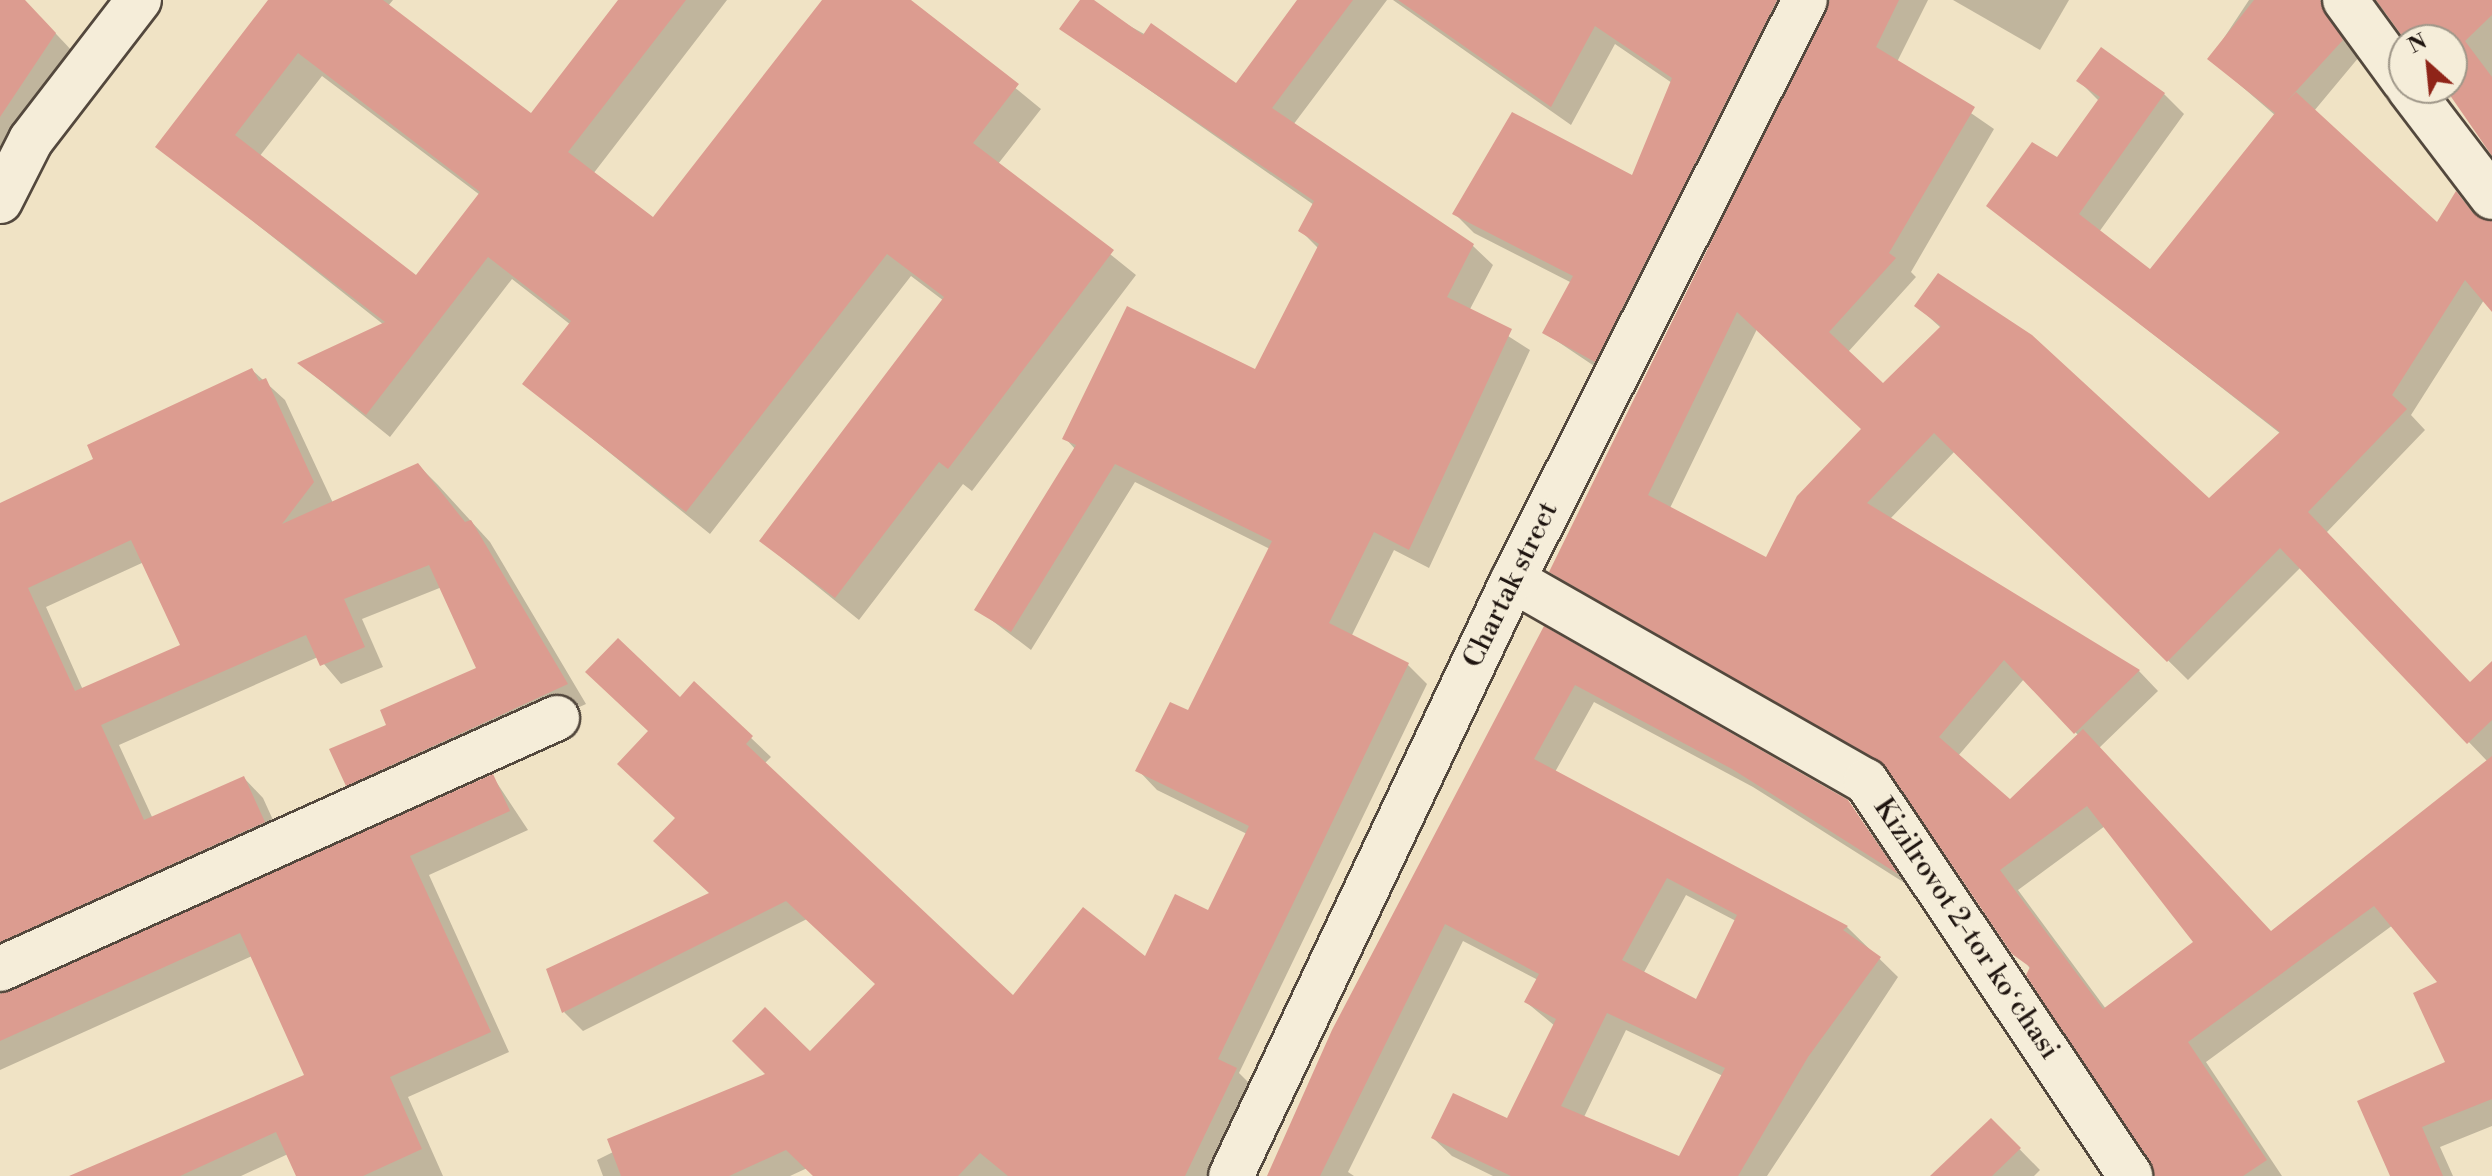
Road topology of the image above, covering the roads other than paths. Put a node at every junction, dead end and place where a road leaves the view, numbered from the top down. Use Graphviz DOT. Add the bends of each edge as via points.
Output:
graph roads {
  1 [pos="139,0"];
  2 [pos="1805,0"];
  3 [pos="2345,0"];
  4 [pos="2388,59"];
  5 [pos="2421,104"];
  6 [pos="2492,197"];
  7 [pos="0,201"];
  8 [pos="1513,580"];
  9 [pos="557,718"];
  10 [pos="0,969"];
  11 [pos="1231,1176"];
  12 [pos="2130,1176"];
  1 -- 7 [label="street" via="31,140"];
  2 -- 8 [label="street, Chartak street"];
  3 -- 4 [label="street"];
  5 -- 6 [label="street"];
  8 -- 11 [label="street, Chartak street"];
  8 -- 12 [label="street, Kizilrovot 2-tor koʻchasi" via="1866,781"];
  9 -- 10 [label="street"];
}
